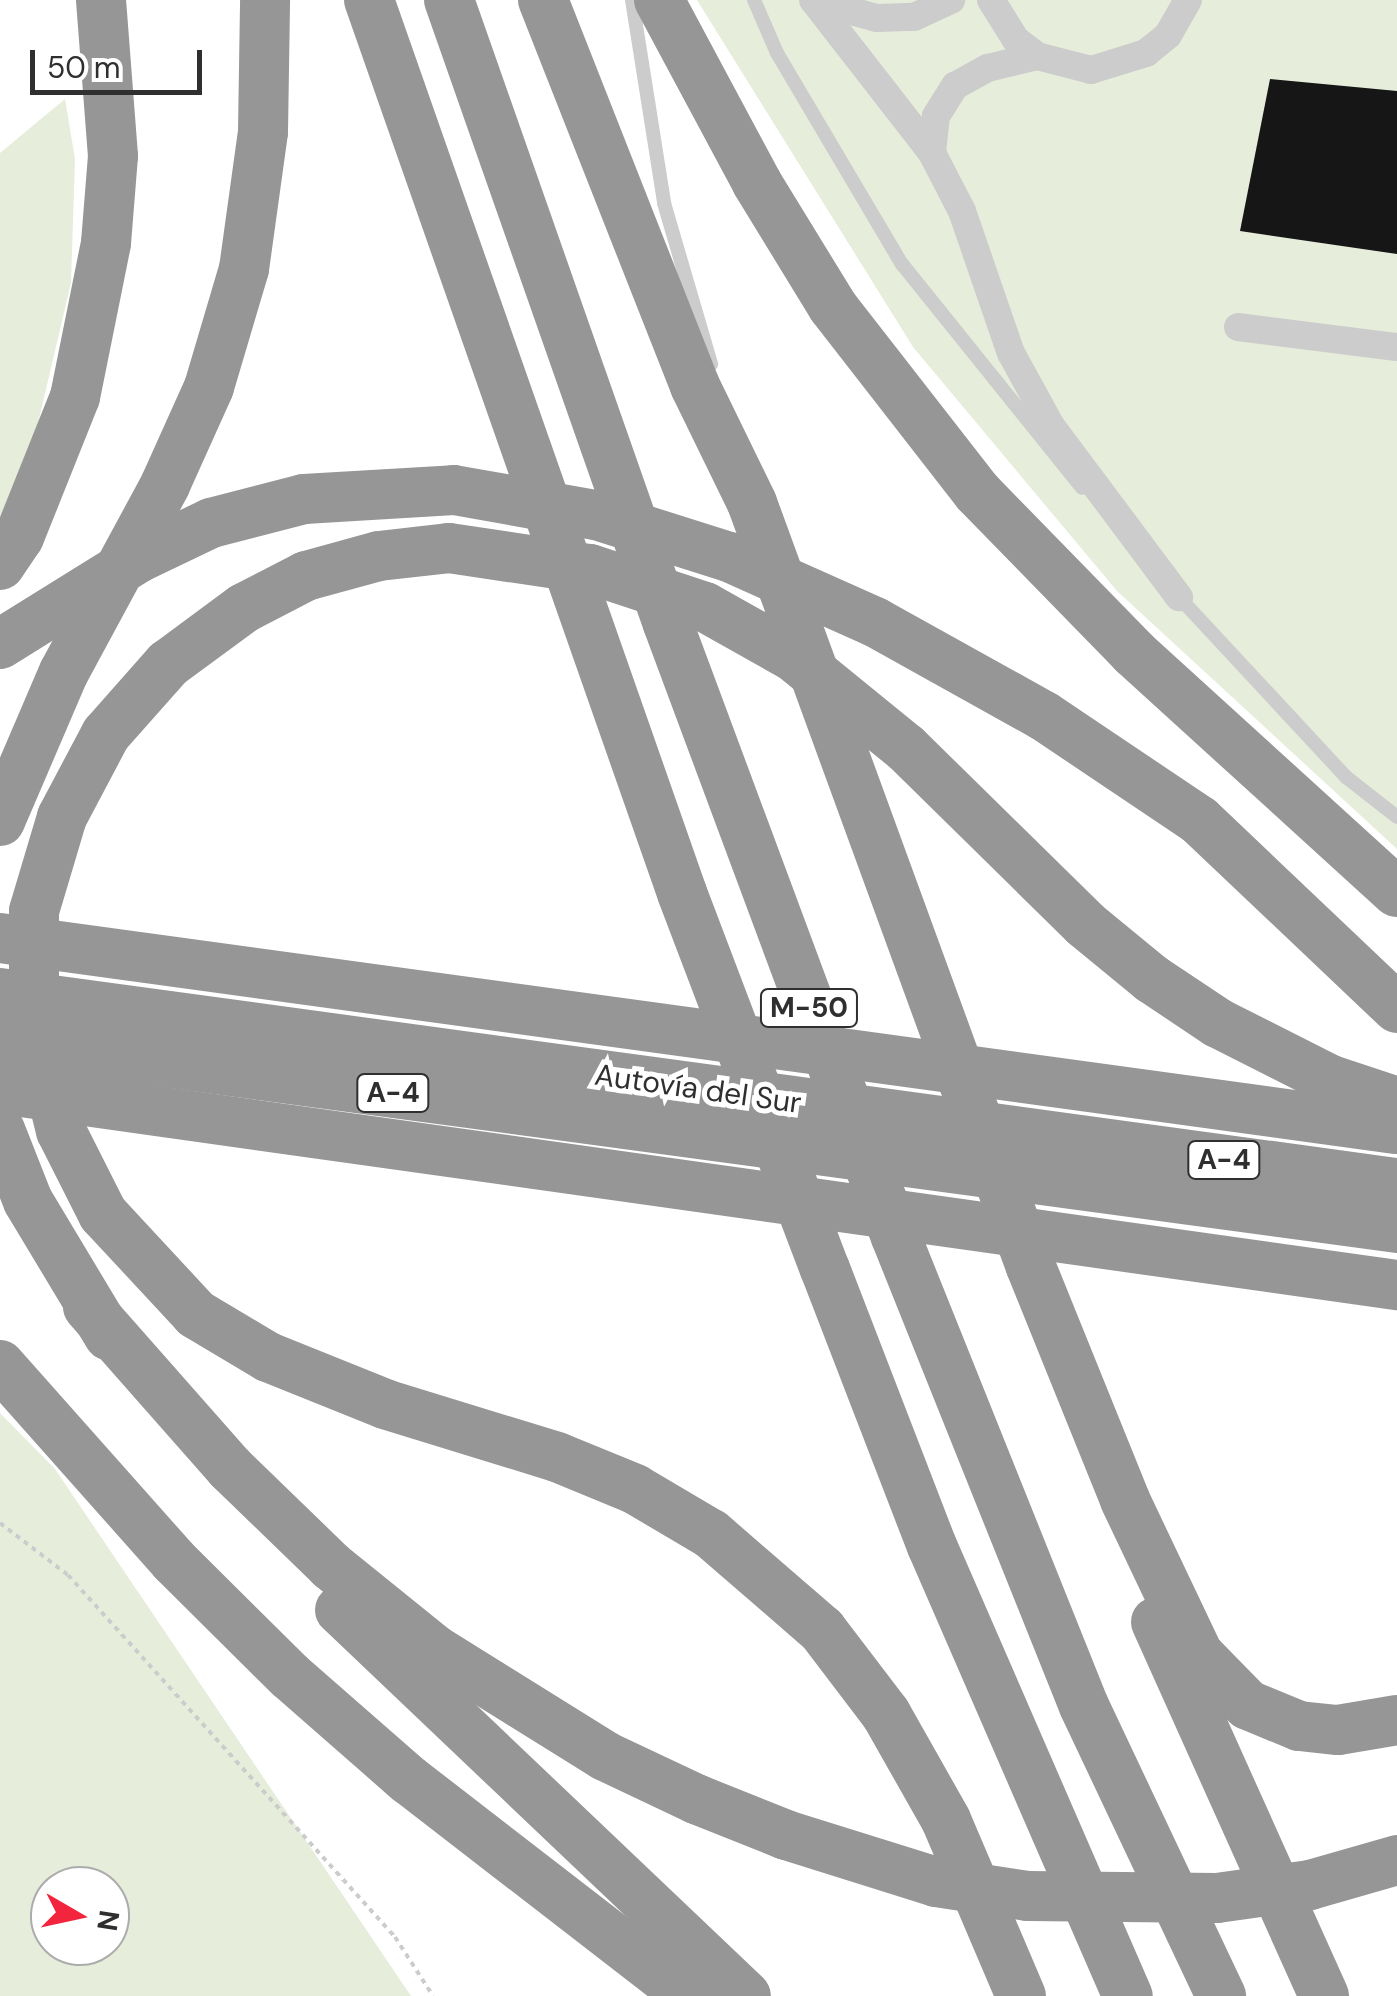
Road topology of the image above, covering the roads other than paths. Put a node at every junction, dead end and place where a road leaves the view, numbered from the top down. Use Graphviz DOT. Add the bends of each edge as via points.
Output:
graph roads {
  1 [pos="78,0"];
  2 [pos="102,0"];
  3 [pos="246,0"];
  4 [pos="265,0"];
  5 [pos="369,0"];
  6 [pos="450,0"];
  7 [pos="543,0"];
  8 [pos="754,0"];
  9 [pos="813,0"];
  10 [pos="951,0"];
  11 [pos="991,0"];
  12 [pos="1191,4"];
  13 [pos="654,6"];
  14 [pos="1037,56"];
  15 [pos="263,132"];
  16 [pos="932,153"];
  17 [pos="106,243"];
  18 [pos="1238,327"];
  19 [pos="1397,347"];
  20 [pos="752,504"];
  21 [pos="0,565"];
  22 [pos="1179,597"];
  23 [pos="0,644"];
  24 [pos="1397,817"];
  25 [pos="0,821"];
  26 [pos="1397,892"];
  27 [pos="0,938"];
  28 [pos="0,993"];
  29 [pos="1397,1008"];
  30 [pos="120,1030"];
  31 [pos="0,1040"];
  32 [pos="0,1089"];
  33 [pos="1397,1102"];
  34 [pos="1397,1129"];
  35 [pos="0,1130"];
  36 [pos="1397,1183"];
  37 [pos="1397,1228"];
  38 [pos="1216,1259"];
  39 [pos="1031,1267"];
  40 [pos="1397,1285"];
  41 [pos="88,1308"];
  42 [pos="1397,1315"];
  43 [pos="0,1365"];
  44 [pos="1397,1720"];
  45 [pos="1397,1860"];
  46 [pos="688,1996"];
  47 [pos="746,1996"];
  48 [pos="1022,1996"];
  49 [pos="1128,1996"];
  50 [pos="1221,1996"];
  51 [pos="1324,1996"];
  1 -- 17 [label="highway"];
  2 -- 17 [label="highway" via="113,156"];
  3 -- 15 [label="highway"];
  4 -- 15 [label="highway"];
  5 -- 49 [label="highway, M-50" via="682,894 932,1546"];
  6 -- 50 [label="highway, M-50" via="654,587 896,1237 1084,1706"];
  7 -- 20 [label="highway" via="695,386"];
  8 -- 22 [label="lane" via="777,52 902,264 1036,436"];
  9 -- 10 [label="street" via="876,18 914,18"];
  9 -- 16 [label="street"];
  11 -- 14 [label="street" via="1016,40"];
  12 -- 14 [label="street" via="1157,44 1120,65 1091,70"];
  13 -- 20 [label="lane" via="664,203"];
  13 -- 26 [label="highway" via="833,307 978,492 1134,653"];
  14 -- 16 [label="street" via="988,68 955,86 936,116"];
  15 -- 25 [label="highway" via="244,268 208,387 165,485 64,672"];
  16 -- 22 [label="street" via="962,211 1011,353 1051,426"];
  17 -- 21 [label="highway" via="76,397 20,536"];
  18 -- 19 [label="street"];
  20 -- 39 [label="highway"];
  22 -- 24 [label="lane" via="1346,777"];
  23 -- 29 [label="highway" via="63,599 211,523 304,499 454,490 596,516 729,557 875,622 1044,716 1198,820"];
  27 -- 34 [label="highway"];
  28 -- 30 [label="highway, Autovía del Sur / A-4"];
  30 -- 31 [label="highway, Autovía del Sur / A-4"];
  30 -- 36 [label="highway, Autovía del Sur / A-4" via="640,1081"];
  30 -- 37 [label="highway, Autovía del Sur / A-4" via="668,1132"];
  32 -- 38 [label="highway"];
  33 -- 48 [label="highway" via="1315,1072 1152,979 1085,924 906,748 794,657 705,607 590,569 449,548 379,556 306,576 244,608 168,664 106,734 62,817 34,911 34,1021 61,1132 103,1214 196,1314 285,1364 635,1490 711,1534 822,1630 886,1714 946,1820"];
  35 -- 41 [label="highway" via="28,1200"];
  38 -- 40 [label="highway"];
  38 -- 42 [label="highway"];
  39 -- 44 [label="highway" via="1124,1500 1198,1654 1248,1705 1299,1726 1338,1730"];
  39 -- 51 [label="highway" via="1171,1666"];
  41 -- 45 [label="highway" via="230,1468 332,1566 513,1704 696,1799 936,1882 1126,1902 1310,1885"];
  41 -- 47 [label="highway" via="214,1485"];
  43 -- 46 [label="highway" via="174,1561 290,1676 409,1780"];
}
